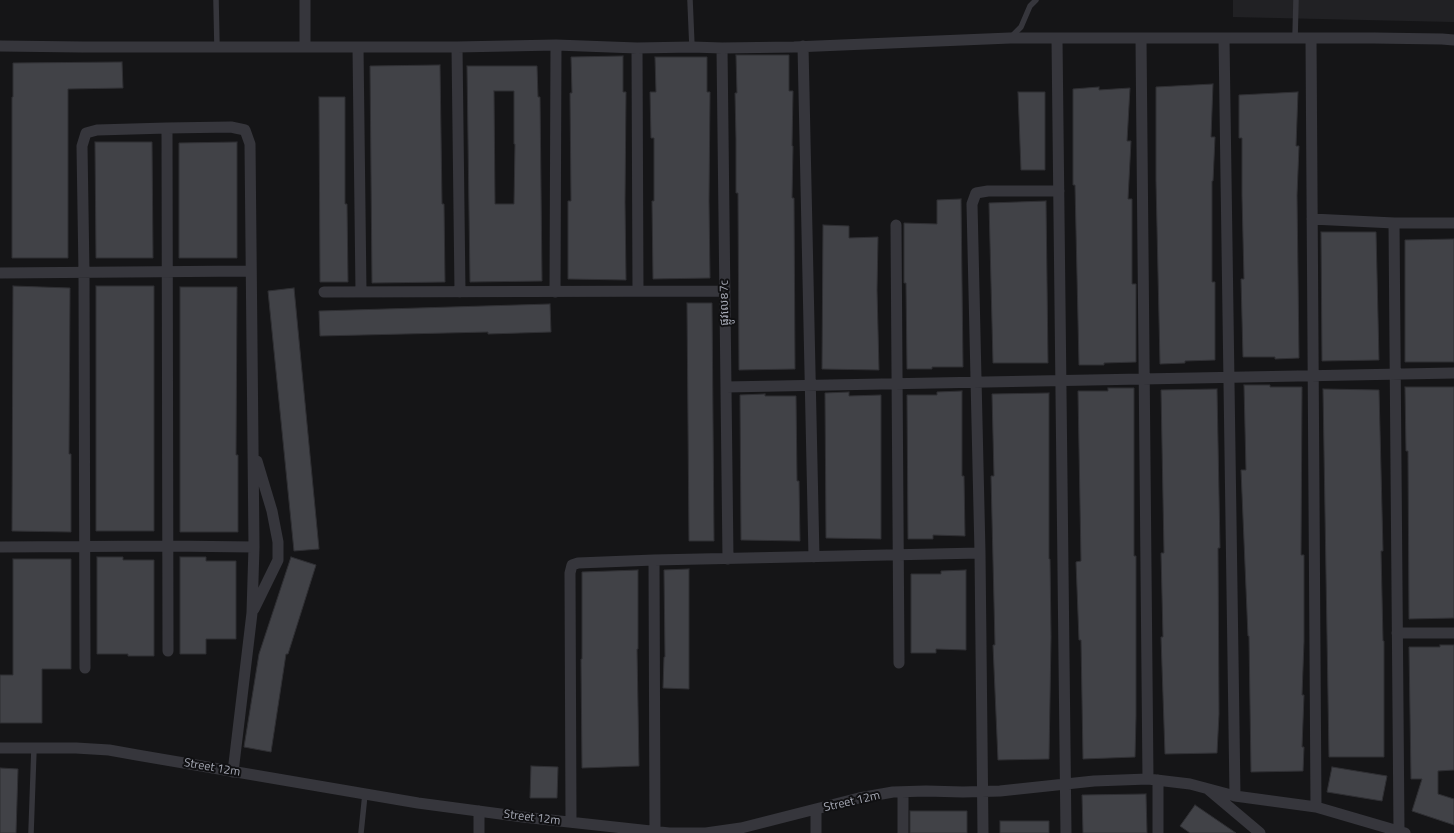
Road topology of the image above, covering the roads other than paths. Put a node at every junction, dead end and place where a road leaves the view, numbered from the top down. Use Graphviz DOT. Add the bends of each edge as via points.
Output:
graph roads {
  1 [pos="216,0"];
  2 [pos="305,0"];
  3 [pos="690,0"];
  4 [pos="1036,0"];
  5 [pos="1296,0"];
  6 [pos="1010,38"];
  7 [pos="1224,38"];
  8 [pos="1295,38"];
  9 [pos="1311,38"];
  10 [pos="1057,39"];
  11 [pos="1141,39"];
  12 [pos="1454,40"];
  13 [pos="556,45"];
  14 [pos="0,46"];
  15 [pos="692,46"];
  16 [pos="803,46"];
  17 [pos="217,47"];
  18 [pos="305,47"];
  19 [pos="358,47"];
  20 [pos="457,47"];
  21 [pos="637,48"];
  22 [pos="722,48"];
  23 [pos="167,128"];
  24 [pos="1059,191"];
  25 [pos="1312,219"];
  26 [pos="1394,223"];
  27 [pos="1454,223"];
  28 [pos="896,225"];
  29 [pos="167,272"];
  30 [pos="250,272"];
  31 [pos="0,273"];
  32 [pos="84,273"];
  33 [pos="638,291"];
  34 [pos="725,291"];
  35 [pos="324,292"];
  36 [pos="361,292"];
  37 [pos="460,292"];
  38 [pos="555,292"];
  39 [pos="1454,373"];
  40 [pos="1395,374"];
  41 [pos="1313,376"];
  42 [pos="1229,378"];
  43 [pos="1145,379"];
  44 [pos="1061,381"];
  45 [pos="976,382"];
  46 [pos="897,383"];
  47 [pos="810,385"];
  48 [pos="726,387"];
  49 [pos="253,450"];
  50 [pos="84,546"];
  51 [pos="168,546"];
  52 [pos="0,547"];
  53 [pos="254,547"];
  54 [pos="980,553"];
  55 [pos="898,555"];
  56 [pos="814,557"];
  57 [pos="728,559"];
  58 [pos="654,560"];
  59 [pos="252,614"];
  60 [pos="1397,633"];
  61 [pos="1454,633"];
  62 [pos="168,651"];
  63 [pos="899,663"];
  64 [pos="85,668"];
  65 [pos="0,748"];
  66 [pos="34,748"];
  67 [pos="233,772"];
  68 [pos="1153,780"];
  69 [pos="1065,784"];
  70 [pos="1207,788"];
  71 [pos="903,792"];
  72 [pos="982,792"];
  73 [pos="365,794"];
  74 [pos="1236,796"];
  75 [pos="1316,807"];
  76 [pos="816,810"];
  77 [pos="479,811"];
  78 [pos="571,822"];
  79 [pos="732,831"];
  80 [pos="650,832"];
  81 [pos="1402,832"];
  82 [pos="31,833"];
  83 [pos="361,833"];
  84 [pos="479,833"];
  85 [pos="816,833"];
  86 [pos="903,833"];
  87 [pos="983,833"];
  88 [pos="1066,833"];
  89 [pos="1158,833"];
  90 [pos="1260,833"];
  1 -- 17 [label="lane"];
  2 -- 18 [label="street"];
  3 -- 15 [label="lane"];
  4 -- 6 [label="lane" via="1030,6 1021,27"];
  5 -- 8 [label="lane"];
  6 -- 10 [label="street"];
  6 -- 16 [label="street"];
  7 -- 8 [label="street"];
  7 -- 11 [label="street"];
  7 -- 42 [label="street"];
  8 -- 9 [label="street"];
  9 -- 12 [label="street"];
  9 -- 25 [label="street"];
  10 -- 11 [label="street"];
  10 -- 24 [label="street"];
  11 -- 43 [label="street"];
  13 -- 20 [label="street"];
  13 -- 21 [label="street"];
  13 -- 38 [label="street"];
  14 -- 17 [label="street"];
  15 -- 21 [label="street"];
  15 -- 22 [label="street"];
  16 -- 22 [label="street"];
  16 -- 47 [label="street"];
  17 -- 18 [label="street"];
  18 -- 19 [label="street"];
  19 -- 20 [label="street"];
  19 -- 36 [label="street"];
  20 -- 37 [label="street"];
  21 -- 33 [label="street"];
  22 -- 34 [label="street, ផ្លូវលេខ7c"];
  23 -- 29 [label="street"];
  23 -- 30 [label="street" via="232,127 245,130 250,144"];
  23 -- 32 [label="street" via="97,130 86,133 82,146"];
  24 -- 44 [label="street"];
  24 -- 45 [label="street" via="976,193 972,204"];
  25 -- 26 [label="street"];
  25 -- 41 [label="street"];
  26 -- 27 [label="street"];
  26 -- 40 [label="street"];
  28 -- 46 [label="street"];
  29 -- 30 [label="street"];
  29 -- 32 [label="street"];
  29 -- 51 [label="street"];
  30 -- 49 [label="street"];
  31 -- 32 [label="street"];
  32 -- 50 [label="street"];
  33 -- 34 [label="street"];
  33 -- 38 [label="street"];
  34 -- 48 [label="street, ផ្លូវលេខ7c"];
  35 -- 36 [label="street"];
  36 -- 37 [label="street"];
  37 -- 38 [label="street"];
  39 -- 40 [label="street"];
  40 -- 41 [label="street"];
  40 -- 60 [label="street"];
  41 -- 42 [label="street"];
  41 -- 75 [label="street"];
  42 -- 43 [label="street"];
  42 -- 74 [label="street"];
  43 -- 44 [label="street"];
  43 -- 68 [label="street"];
  44 -- 45 [label="street"];
  44 -- 69 [label="street"];
  45 -- 46 [label="street"];
  45 -- 54 [label="street"];
  46 -- 47 [label="street"];
  46 -- 55 [label="street"];
  47 -- 48 [label="street"];
  47 -- 56 [label="street"];
  48 -- 57 [label="street, ផ្លូវលេខ7c"];
  49 -- 53 [label="street"];
  49 -- 59 [label="street" via="272,510 278,542 278,560"];
  50 -- 51 [label="street"];
  50 -- 52 [label="street"];
  50 -- 64 [label="street"];
  51 -- 53 [label="street"];
  51 -- 62 [label="street"];
  53 -- 59 [label="street"];
  54 -- 55 [label="street"];
  54 -- 72 [label="street"];
  55 -- 56 [label="street"];
  55 -- 63 [label="street"];
  56 -- 57 [label="street"];
  57 -- 58 [label="street"];
  58 -- 78 [label="street" via="572,565"];
  58 -- 80 [label="street"];
  59 -- 67 [label="street"];
  60 -- 61 [label="street"];
  60 -- 81 [label="street"];
  65 -- 66 [label="street, Street 12m"];
  66 -- 67 [label="street, Street 12m" via="110,750"];
  66 -- 82 [label="lane"];
  67 -- 73 [label="street, Street 12m"];
  68 -- 69 [label="street, Street 12m" via="1101,780"];
  68 -- 70 [label="street, Street 12m"];
  68 -- 89 [label="street"];
  69 -- 72 [label="street, Street 12m"];
  69 -- 88 [label="street"];
  70 -- 74 [label="street, Street 12m"];
  70 -- 90 [label="street"];
  71 -- 72 [label="street, Street 12m"];
  71 -- 76 [label="street, Street 12m" via="859,798"];
  71 -- 86 [label="street"];
  72 -- 87 [label="street"];
  73 -- 77 [label="street, Street 12m"];
  73 -- 83 [label="lane"];
  74 -- 75 [label="street, Street 12m"];
  75 -- 81 [label="street, Street 12m"];
  76 -- 79 [label="street, Street 12m"];
  76 -- 85 [label="street"];
  77 -- 78 [label="street, Street 12m"];
  77 -- 84 [label="street"];
  78 -- 80 [label="street, Street 12m"];
  79 -- 80 [label="street, Street 12m"];
}
